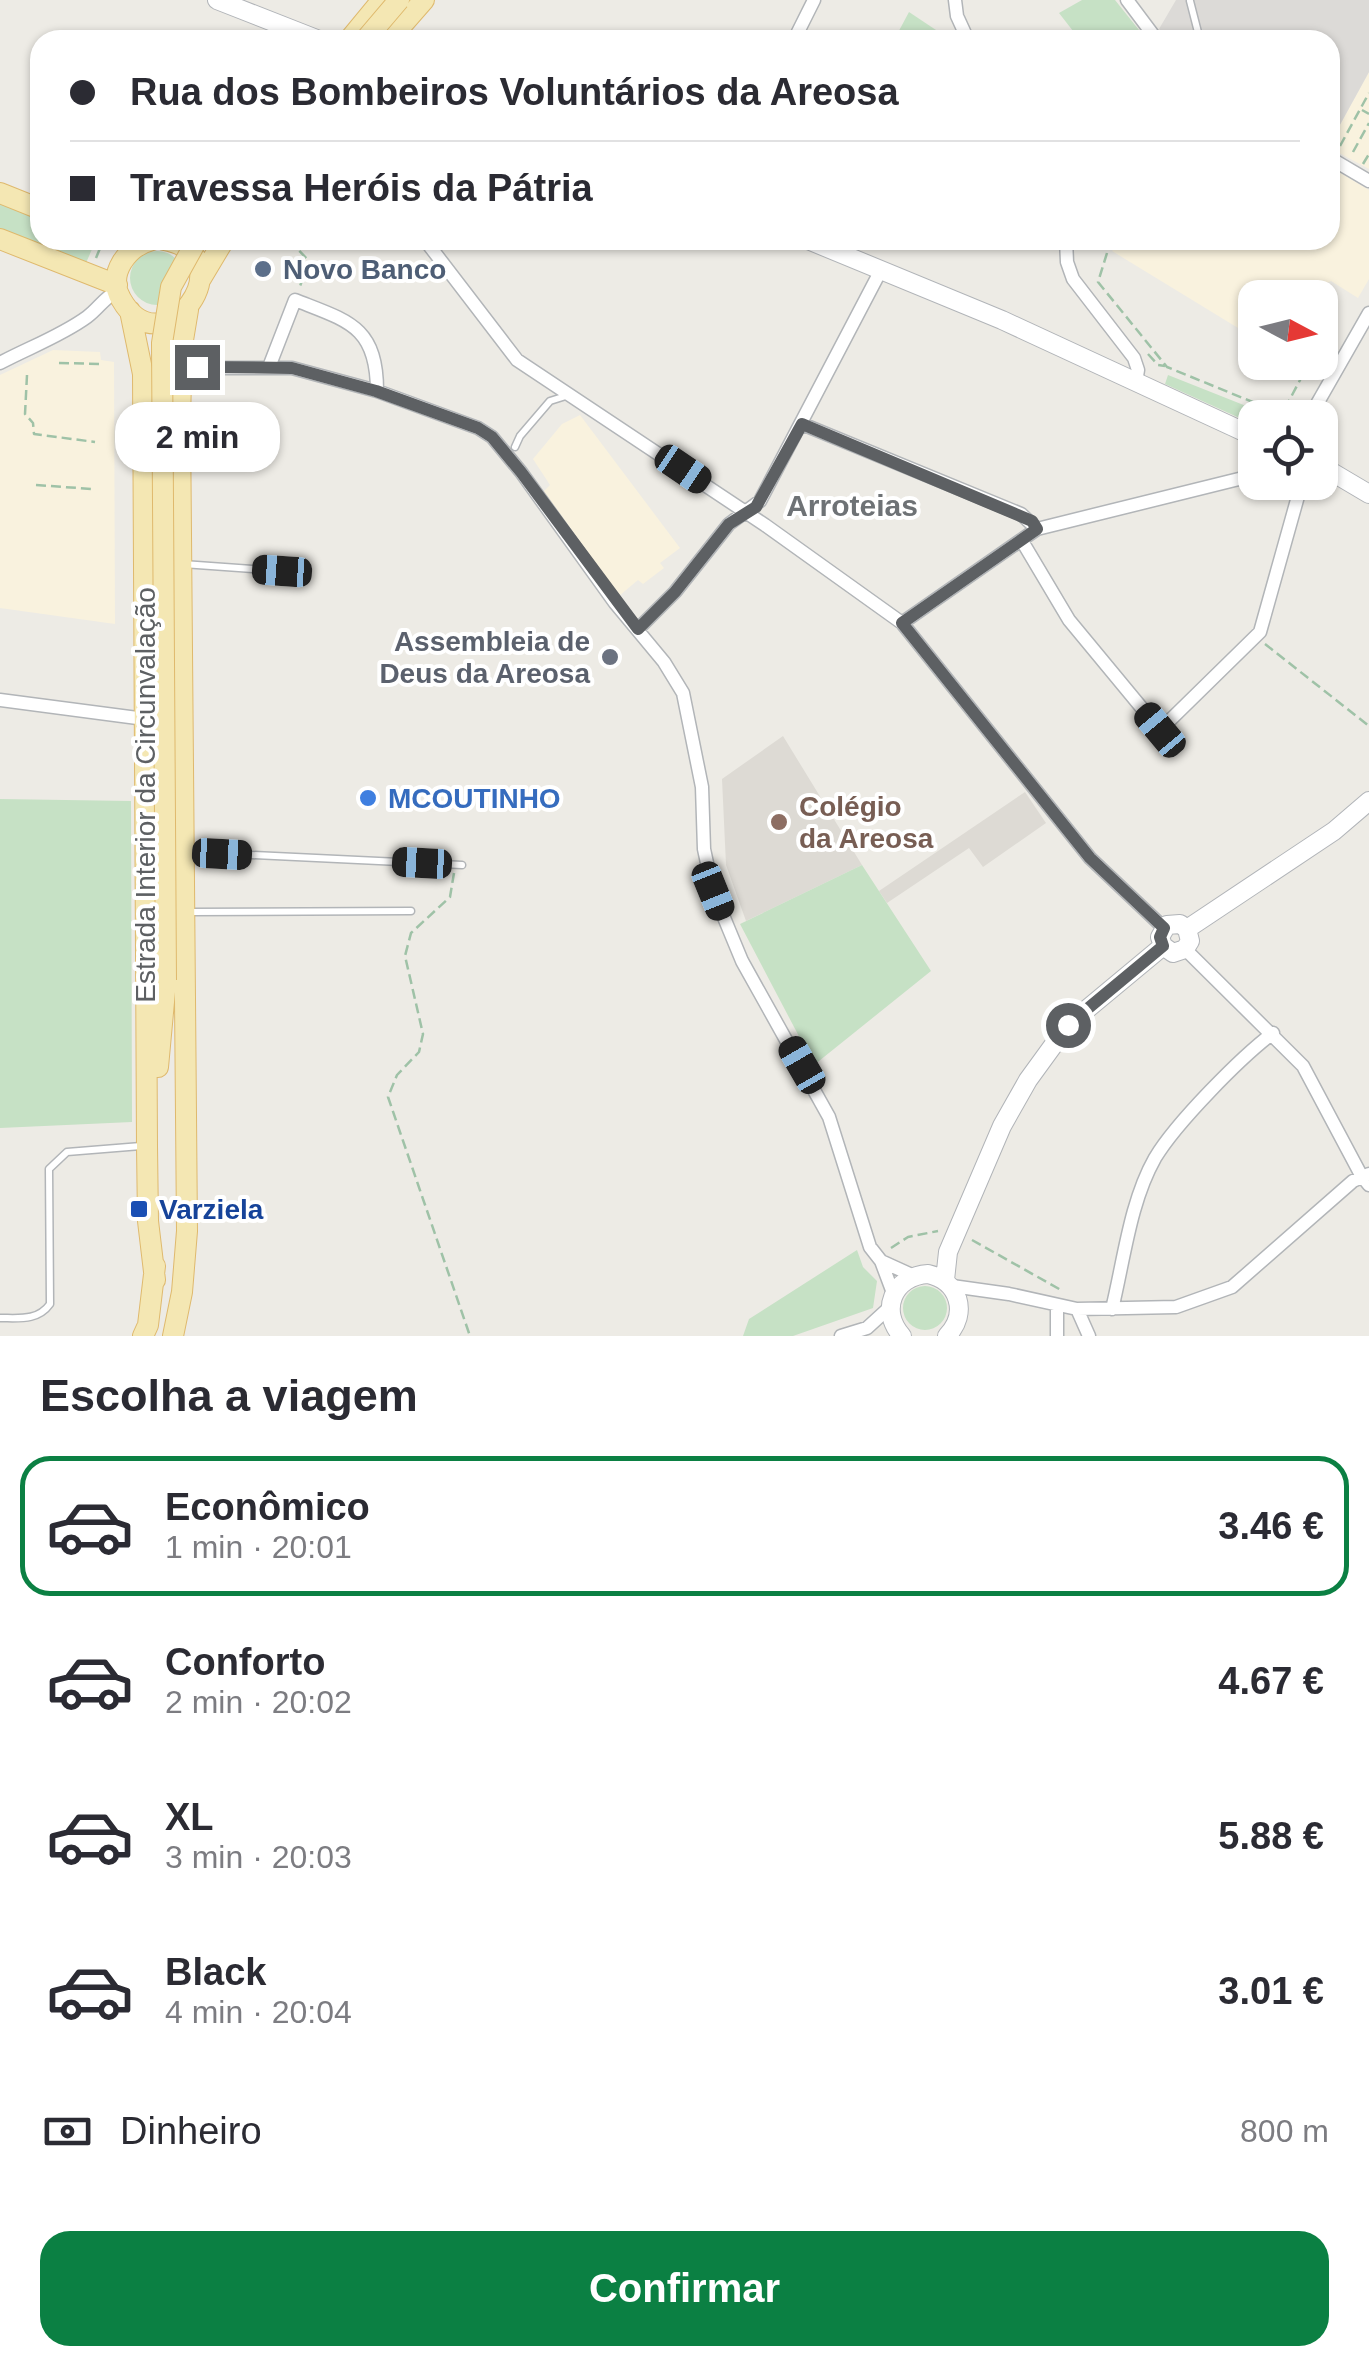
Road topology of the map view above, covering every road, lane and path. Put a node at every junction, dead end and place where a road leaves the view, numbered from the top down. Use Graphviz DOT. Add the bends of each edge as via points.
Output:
graph roads {
  1 [pos="217,0"];
  2 [pos="382,0"];
  3 [pos="398,0"];
  4 [pos="424,0"];
  5 [pos="814,0"];
  6 [pos="955,0"];
  7 [pos="1126,0"];
  8 [pos="1190,1"];
  9 [pos="284,30"];
  10 [pos="368,30"];
  11 [pos="370,30"];
  12 [pos="398,30"];
  13 [pos="799,30"];
  14 [pos="963,30"];
  15 [pos="1149,30"];
  16 [pos="1197,30"];
  17 [pos="1369,93"];
  18 [pos="1360,109"];
  19 [pos="1369,114"];
  20 [pos="1369,123"];
  21 [pos="1340,144"];
  22 [pos="1340,159"];
  23 [pos="1345,166"];
  24 [pos="1369,181"];
  25 [pos="0,193"];
  26 [pos="30,205"];
  27 [pos="0,239"];
  28 [pos="99,250"];
  29 [pos="131,250"];
  30 [pos="185,250"];
  31 [pos="192,250"];
  32 [pos="218,250"];
  33 [pos="298,250"];
  34 [pos="432,250"];
  35 [pos="832,250"];
  36 [pos="1067,250"];
  37 [pos="1108,253"];
  38 [pos="94,264"];
  39 [pos="881,270"];
  40 [pos="200,280"];
  41 [pos="117,288"];
  42 [pos="295,300"];
  43 [pos="188,310"];
  44 [pos="130,311"];
  45 [pos="1369,313"];
  46 [pos="1138,341"];
  47 [pos="0,363"];
  48 [pos="59,363"];
  49 [pos="100,364"];
  50 [pos="182,364"];
  51 [pos="1167,367"];
  52 [pos="1338,367"];
  53 [pos="269,368"];
  54 [pos="27,375"];
  55 [pos="1136,382"];
  56 [pos="376,391"];
  57 [pos="570,396"];
  58 [pos="1248,400"];
  59 [pos="802,424"];
  60 [pos="1238,429"];
  61 [pos="95,442"];
  62 [pos="515,447"];
  63 [pos="1338,476"];
  64 [pos="1238,478"];
  65 [pos="36,485"];
  66 [pos="92,488"];
  67 [pos="1369,494"];
  68 [pos="1297,500"];
  69 [pos="748,513"];
  70 [pos="1037,529"];
  71 [pos="1022,541"];
  72 [pos="182,564"];
  73 [pos="282,571"];
  74 [pos="902,623"];
  75 [pos="638,629"];
  76 [pos="1256,638"];
  77 [pos="0,700"];
  78 [pos="145,719"];
  79 [pos="1369,726"];
  80 [pos="1367,807"];
  81 [pos="183,852"];
  82 [pos="462,865"];
  83 [pos="183,912"];
  84 [pos="411,912"];
  85 [pos="1187,928"];
  86 [pos="1163,937"];
  87 [pos="1185,949"];
  88 [pos="166,980"];
  89 [pos="1272,1033"];
  90 [pos="147,1146"];
  91 [pos="1366,1178"];
  92 [pos="942,1231"];
  93 [pos="948,1252"];
  94 [pos="881,1261"];
  95 [pos="934,1279"];
  96 [pos="154,1280"];
  97 [pos="182,1292"];
  98 [pos="985,1292"];
  99 [pos="892,1300"];
  100 [pos="1057,1307"];
  101 [pos="1112,1308"];
  102 [pos="1078,1310"];
  103 [pos="0,1318"];
  104 [pos="954,1327"];
  105 [pos="867,1328"];
  106 [pos="900,1334"];
  107 [pos="144,1336"];
  108 [pos="172,1336"];
  109 [pos="470,1336"];
  110 [pos="841,1336"];
  111 [pos="1057,1336"];
  112 [pos="1089,1336"];
  1 -- 9 [label="street"];
  2 -- 10 [label="main road"];
  3 -- 11 [label="main road, bridge"];
  4 -- 12 [label="main road"];
  5 -- 13 [label="street"];
  6 -- 14 [label="street"];
  7 -- 15 [label="street"];
  8 -- 16 [label="lane"];
  17 -- 18 [label="path"];
  18 -- 19 [label="path"];
  18 -- 21 [label="path"];
  20 -- 23 [label="path"];
  22 -- 23 [label="street"];
  23 -- 24 [label="street"];
  25 -- 26 [label="main road"];
  27 -- 41 [label="main road"];
  28 -- 38 [label="path"];
  29 -- 41 [label="main road"];
  30 -- 40 [label="main road"];
  31 -- 88 [label="main road, bridge" via="172,287 163,326"];
  32 -- 40 [label="main road"];
  33 -- 42 [label="path" via="308,261"];
  34 -- 57 [label="street" via="517,360"];
  35 -- 39 [label="street"];
  36 -- 55 [label="street" via="1068,270 1134,358"];
  37 -- 51 [label="path" via="1098,282"];
  39 -- 55 [label="street"];
  39 -- 59 [label="street"];
  40 -- 43 [label="main road"];
  41 -- 44 [label="main road"];
  41 -- 47 [label="street" via="91,314"];
  42 -- 53 [label="street"];
  42 -- 56 [label="street" via="360,329 377,367"];
  43 -- 44 [label="main road" via="166,322"];
  43 -- 50 [label="main road"];
  44 -- 78 [label="main road, Estrada Interior da Circunvalação" via="143,374"];
  45 -- 52 [label="street"];
  46 -- 51 [label="path" via="1158,366"];
  48 -- 49 [label="path"];
  50 -- 53 [label="street"];
  50 -- 72 [label="main road"];
  51 -- 58 [label="path"];
  53 -- 56 [label="street"];
  54 -- 61 [label="path" via="25,414 34,434"];
  55 -- 60 [label="street"];
  56 -- 75 [label="street" via="492,437"];
  57 -- 62 [label="lane" via="550,401"];
  57 -- 69 [label="street"];
  59 -- 69 [label="street"];
  59 -- 70 [label="street" via="1021,514"];
  63 -- 67 [label="street"];
  64 -- 70 [label="street"];
  65 -- 66 [label="path"];
  68 -- 76 [label="street"];
  69 -- 74 [label="street"];
  69 -- 75 [label="street" via="729,524"];
  70 -- 71 [label="street"];
  71 -- 74 [label="street"];
  71 -- 76 [label="street" via="1069,620 1160,730"];
  72 -- 73 [label="lane"];
  72 -- 81 [label="main road"];
  74 -- 86 [label="street" via="1090,858"];
  75 -- 94 [label="street" via="684,693 713,891 742,961 829,1117 870,1248"];
  76 -- 79 [label="path"];
  77 -- 78 [label="street"];
  78 -- 90 [label="main road, Estrada Interior da Circunvalação"];
  80 -- 85 [label="street"];
  81 -- 82 [label="lane"];
  81 -- 83 [label="main road"];
  82 -- 109 [label="path" via="450,897 410,933 405,956 423,1034 419,1052 388,1097"];
  83 -- 84 [label="lane"];
  83 -- 97 [label="main road"];
  85 -- 86 [label="street" via="1176,923"];
  85 -- 87 [label="street"];
  86 -- 87 [label="street" via="1173,953"];
  86 -- 93 [label="street" via="1068,1025 1028,1080"];
  87 -- 89 [label="street"];
  88 -- 96 [label="main road, Estrada Interior da Circunvalação"];
  88 -- 97 [label="main road"];
  89 -- 91 [label="street" via="1304,1066"];
  89 -- 101 [label="street" via="1154,1160"];
  90 -- 96 [label="main road, Estrada Interior da Circunvalação"];
  90 -- 103 [label="lane" via="67,1152 56,1159 47,1179 50,1304 26,1319"];
  91 -- 101 [label="street" via="1232,1287 1176,1307"];
  92 -- 94 [label="path" via="908,1237"];
  93 -- 95 [label="street"];
  93 -- 102 [label="path" via="960,1256 968,1237 1073,1297"];
  94 -- 95 [label="street"];
  94 -- 99 [label="street"];
  95 -- 98 [label="street"];
  95 -- 99 [label="street"];
  95 -- 104 [label="street"];
  96 -- 107 [label="main road, Estrada Interior da Circunvalação"];
  97 -- 108 [label="main road"];
  98 -- 100 [label="street"];
  98 -- 104 [label="street"];
  99 -- 105 [label="street"];
  99 -- 106 [label="street"];
  100 -- 102 [label="street"];
  100 -- 111 [label="street"];
  101 -- 102 [label="street"];
  102 -- 112 [label="street"];
  105 -- 106 [label="street"];
  105 -- 110 [label="street"];
}
